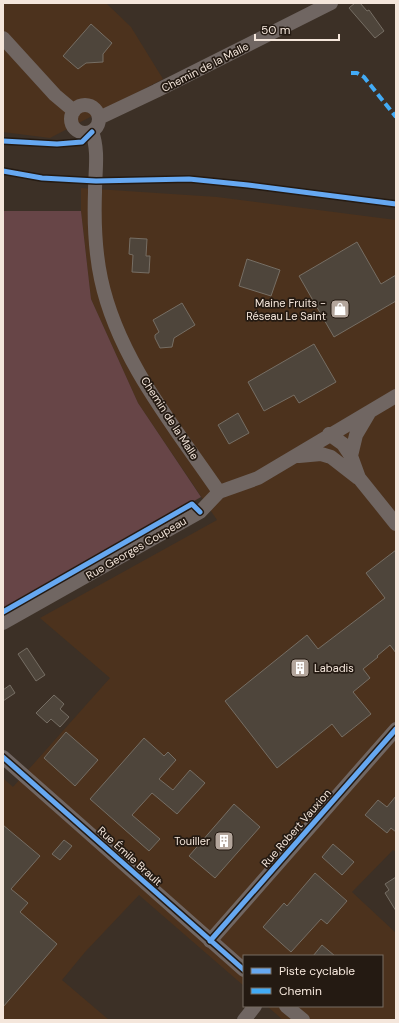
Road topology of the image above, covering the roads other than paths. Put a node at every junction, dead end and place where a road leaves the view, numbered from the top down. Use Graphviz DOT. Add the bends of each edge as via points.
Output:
graph roads {
  1 [pos="331,3"];
  2 [pos="308,9"];
  3 [pos="3,38"];
  4 [pos="74,111"];
  5 [pos="99,118"];
  6 [pos="92,132"];
  7 [pos="396,396"];
  8 [pos="369,412"];
  9 [pos="329,434"];
  10 [pos="356,435"];
  11 [pos="343,444"];
  12 [pos="321,454"];
  13 [pos="296,456"];
  14 [pos="351,456"];
  15 [pos="359,478"];
  16 [pos="219,492"];
  17 [pos="396,524"];
  18 [pos="3,623"];
  19 [pos="396,729"];
  20 [pos="3,757"];
  21 [pos="210,941"];
  22 [pos="243,969"];
  23 [pos="254,1007"];
  24 [pos="287,1007"];
  25 [pos="244,1020"];
  26 [pos="303,1020"];
  1 -- 2 [label="street, Chemin de la Malle"];
  2 -- 5 [label="street, Chemin de la Malle" via="144,98"];
  3 -- 4 [label="street" via="55,95"];
  4 -- 5 [label="street" via="80,106 89,105 96,110"];
  4 -- 6 [label="street" via="71,120 75,129 84,133"];
  5 -- 6 [label="street" via="98,126"];
  6 -- 16 [label="street, Chemin de la Malle" via="96,158 94,193 98,258 101,279 112,314 146,385"];
  7 -- 8 [label="street, Rue Georges Coupeau"];
  8 -- 9 [label="street, Rue Georges Coupeau"];
  8 -- 10 [label="street"];
  9 -- 11 [label="street"];
  9 -- 13 [label="street, Rue Georges Coupeau"];
  10 -- 11 [label="street"];
  10 -- 14 [label="street"];
  11 -- 12 [label="street"];
  11 -- 14 [label="street"];
  12 -- 13 [label="street"];
  12 -- 15 [label="street" via="338,461"];
  13 -- 16 [label="street, Rue Georges Coupeau" via="258,478"];
  14 -- 15 [label="street"];
  15 -- 17 [label="street"];
  16 -- 18 [label="street, Rue Georges Coupeau" via="200,512"];
  19 -- 21 [label="street, Rue Robert Vauxion"];
  20 -- 21 [label="street, Rue Émile Brault"];
  21 -- 22 [label="street, Rue Émile Brault"];
  23 -- 25 [label="street"];
  24 -- 26 [label="street"];
}
